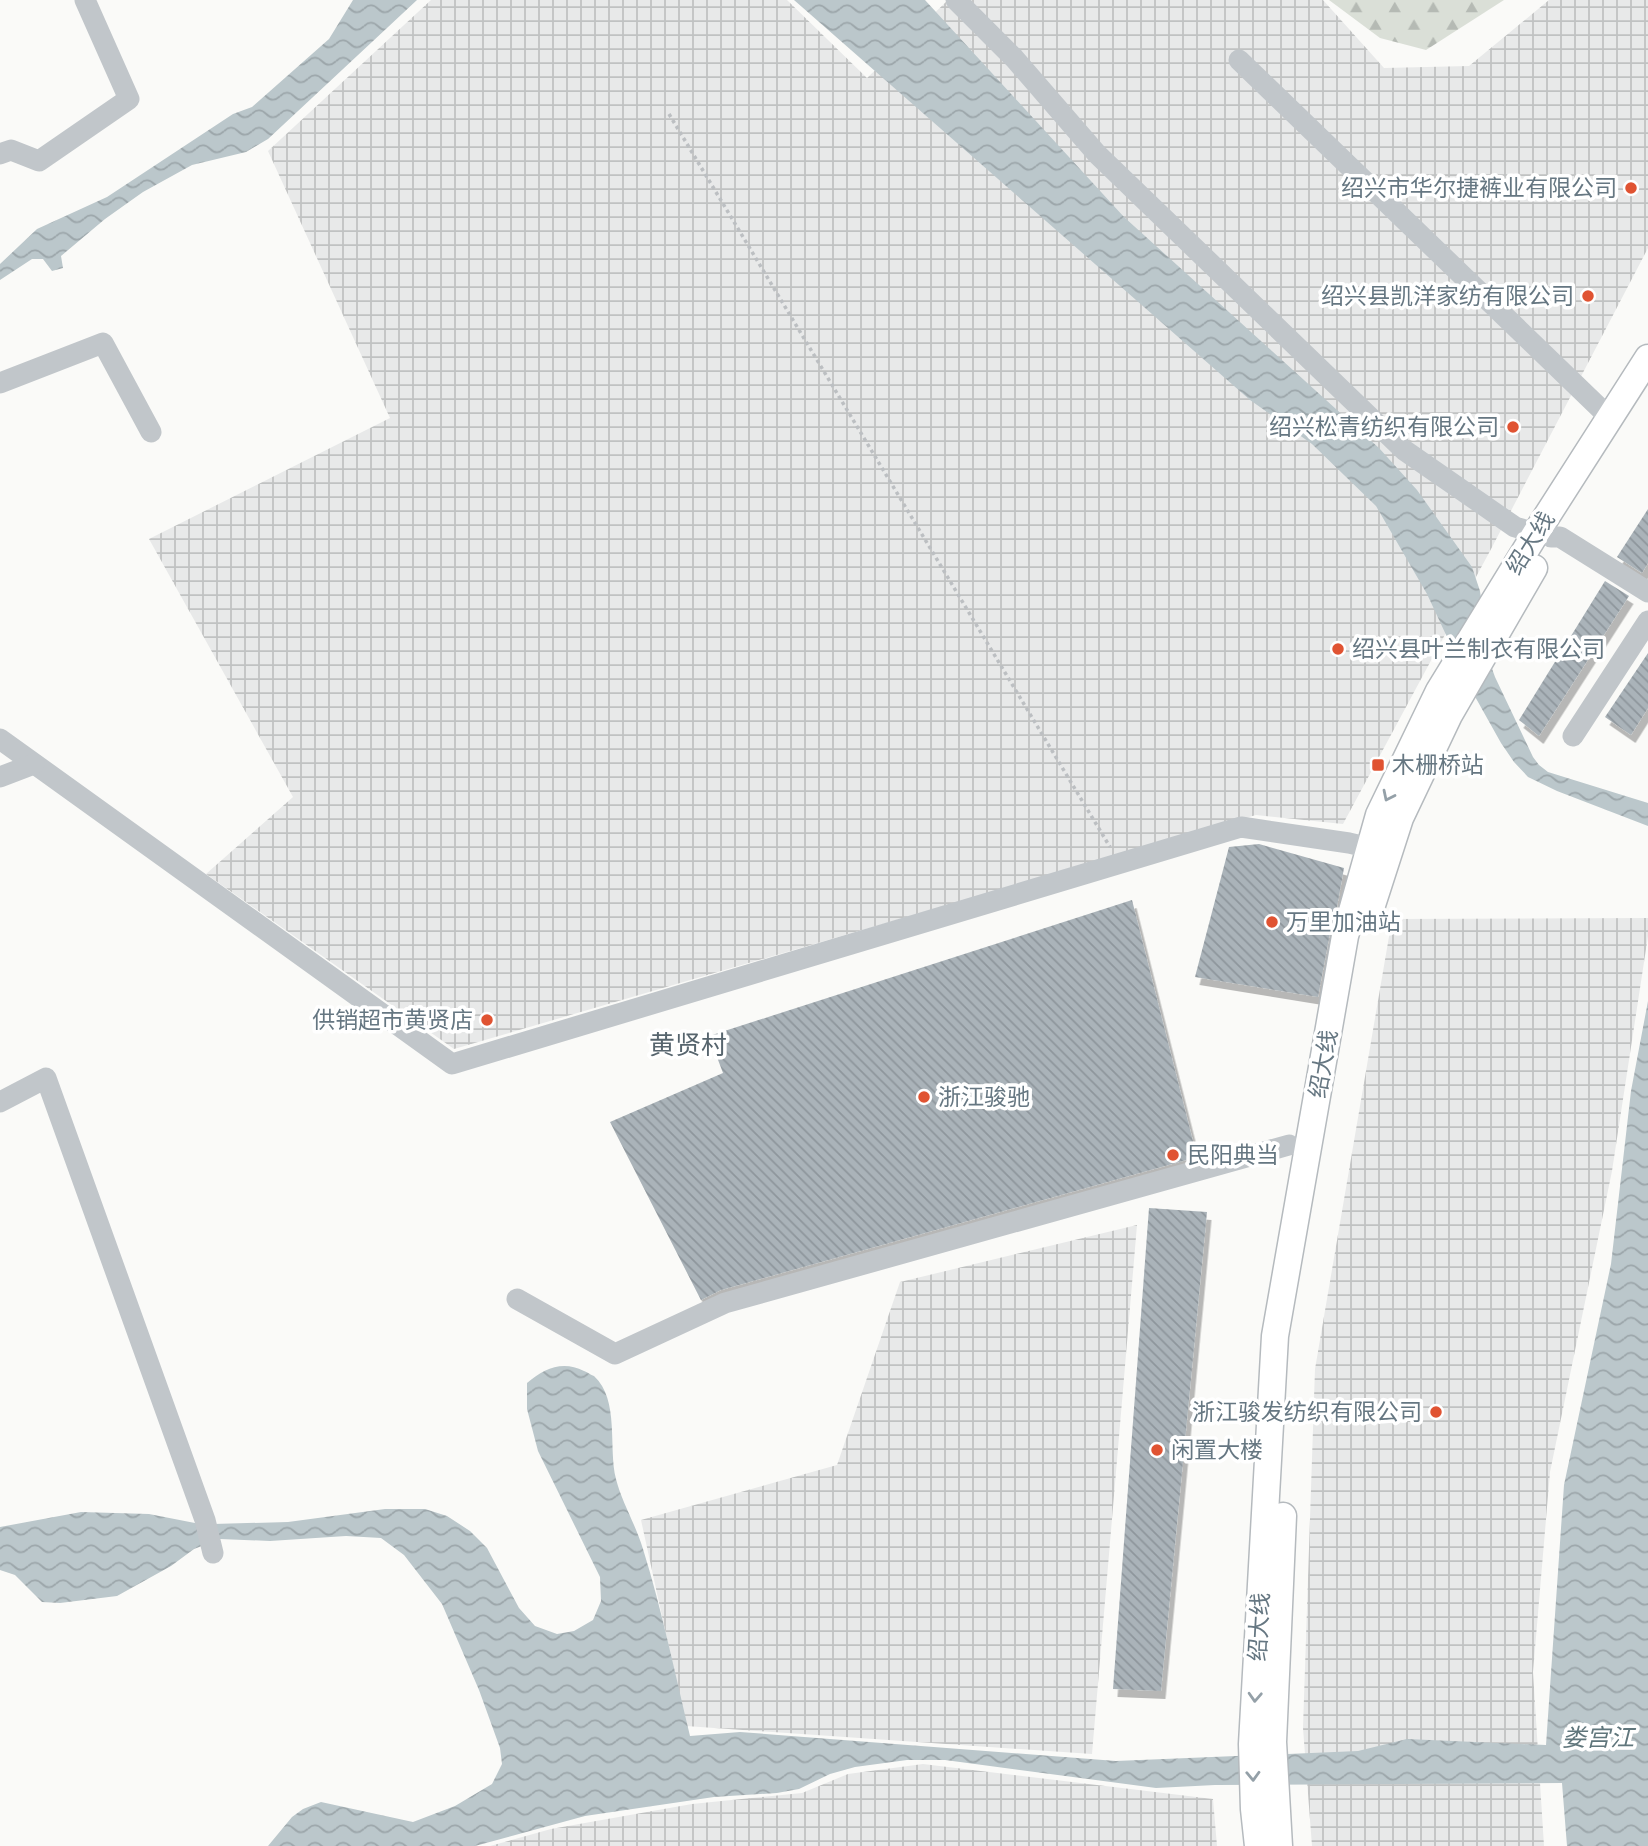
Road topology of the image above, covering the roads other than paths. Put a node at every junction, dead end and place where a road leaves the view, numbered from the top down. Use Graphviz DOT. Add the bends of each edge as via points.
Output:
graph roads {
  1 [pos="85,0"];
  2 [pos="956,0"];
  3 [pos="1239,60"];
  4 [pos="0,154"];
  5 [pos="1648,358"];
  6 [pos="0,383"];
  7 [pos="1648,386"];
  8 [pos="1615,423"];
  9 [pos="151,432"];
  10 [pos="1544,535"];
  11 [pos="1648,592"];
  12 [pos="1648,621"];
  13 [pos="1573,736"];
  14 [pos="0,739"];
  15 [pos="34,764"];
  16 [pos="0,777"];
  17 [pos="1379,850"];
  18 [pos="0,1102"];
  19 [pos="1289,1145"];
  20 [pos="517,1299"];
  21 [pos="212,1549"];
  22 [pos="1265,1806"];
  23 [pos="1258,1846"];
  24 [pos="1279,1846"];
  1 -- 4 [label="street" via="129,99 39,161 11,150"];
  2 -- 10 [label="street" via="1014,58 1097,154 1404,450 1515,527"];
  3 -- 8 [label="street"];
  5 -- 8 [label="main road, 绍大线"];
  6 -- 9 [label="street" via="103,343"];
  7 -- 8 [label="main road, 绍大线"];
  8 -- 10 [label="main road, 绍大线"];
  10 -- 11 [label="street" via="1560,537"];
  10 -- 17 [label="main road, 绍大线" via="1444,703 1400,818"];
  12 -- 13 [label="street"];
  14 -- 15 [label="street"];
  15 -- 16 [label="street"];
  15 -- 17 [label="street" via="452,1063 1241,827"];
  17 -- 22 [label="main road, 绍大线" via="1290,1338 1263,1743"];
  18 -- 21 [label="street" via="46,1078"];
  19 -- 20 [label="street" via="725,1303 615,1354"];
  22 -- 23 [label="main road, 绍大线"];
  22 -- 24 [label="main road, 绍大线"];
}
